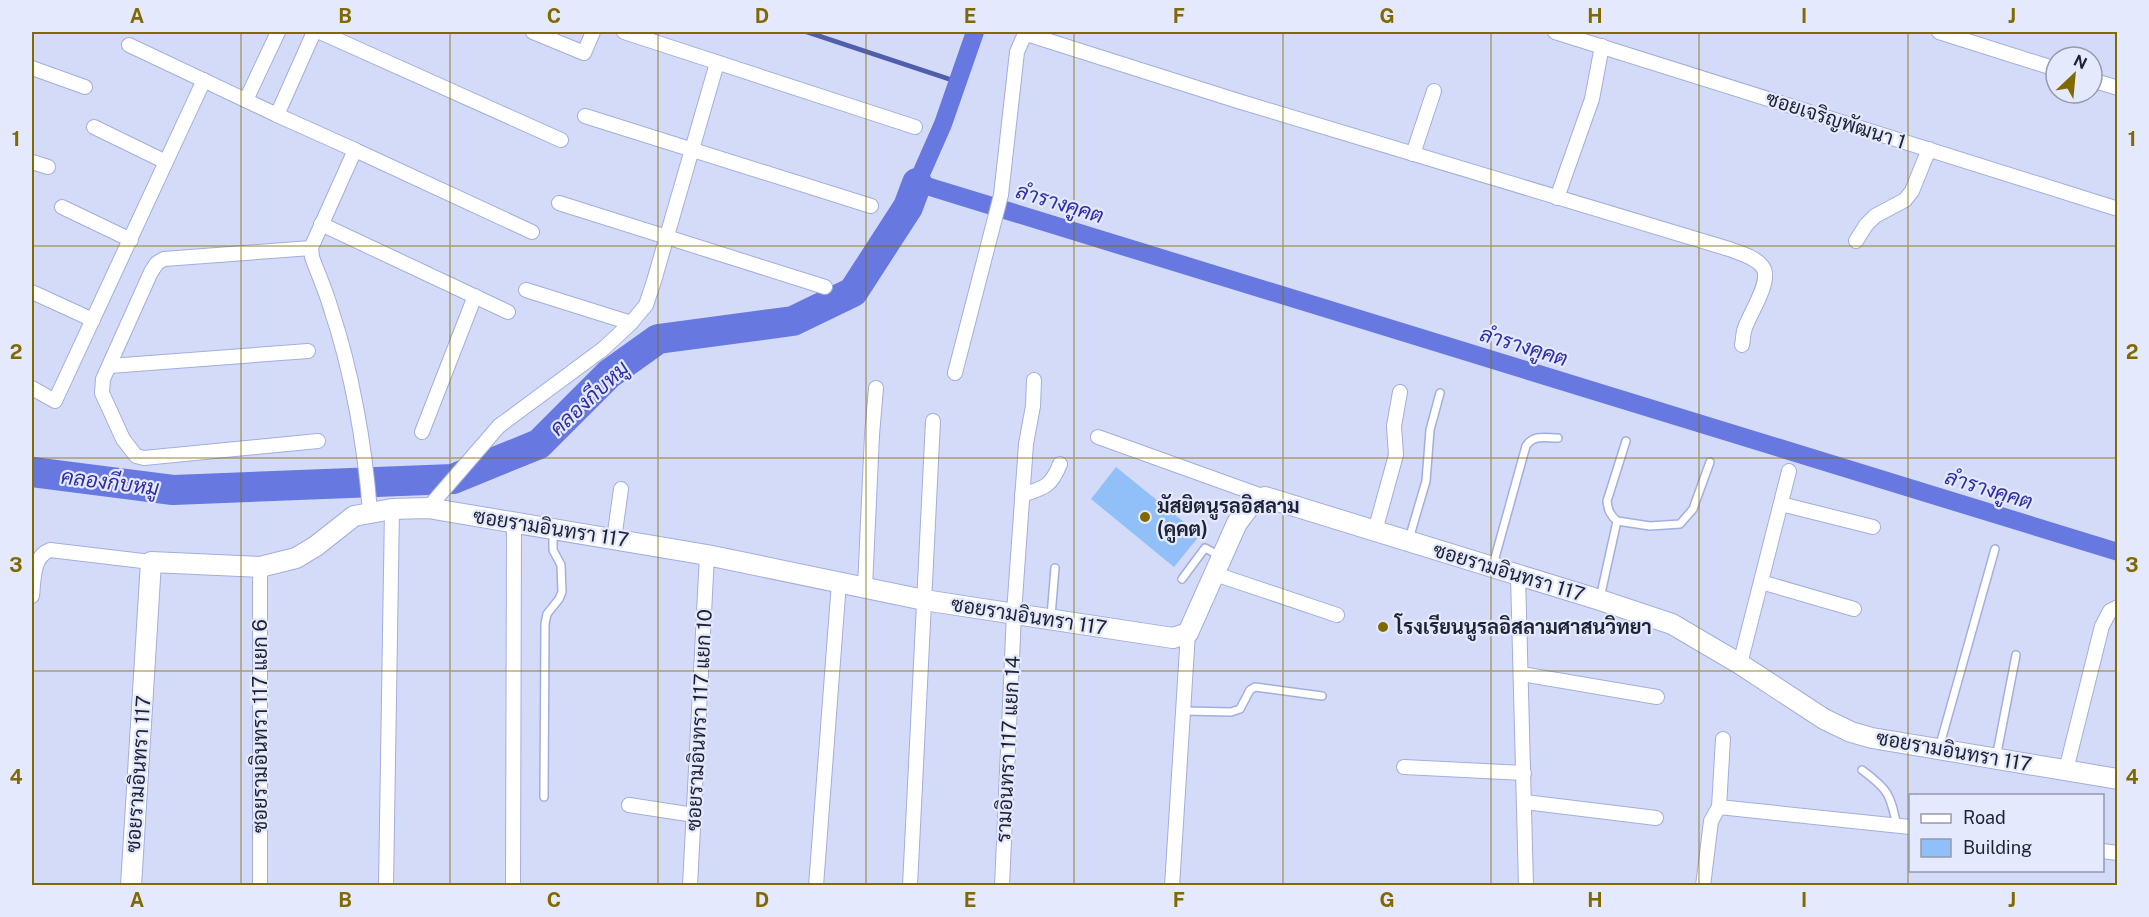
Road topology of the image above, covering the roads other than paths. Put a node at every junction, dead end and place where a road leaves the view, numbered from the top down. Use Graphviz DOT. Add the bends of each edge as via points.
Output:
graph roads {
  1 [pos="278,32"];
  2 [pos="314,32"];
  3 [pos="320,32"];
  4 [pos="533,32"];
  5 [pos="593,32"];
  6 [pos="624,32"];
  7 [pos="1555,32"];
  8 [pos="1939,32"];
  9 [pos="129,45"];
  10 [pos="1602,46"];
  11 [pos="717,63"];
  12 [pos="2044,65"];
  13 [pos="32,68"];
  14 [pos="204,80"];
  15 [pos="85,87"];
  16 [pos="1434,91"];
  17 [pos="246,100"];
  18 [pos="277,115"];
  19 [pos="585,116"];
  20 [pos="94,127"];
  21 [pos="915,127"];
  22 [pos="561,140"];
  23 [pos="1929,149"];
  24 [pos="355,150"];
  25 [pos="692,150"];
  26 [pos="1413,154"];
  27 [pos="32,162"];
  28 [pos="166,162"];
  29 [pos="48,167"];
  30 [pos="1557,198"];
  31 [pos="559,203"];
  32 [pos="871,206"];
  33 [pos="62,207"];
  34 [pos="2118,209"];
  35 [pos="321,224"];
  36 [pos="532,232"];
  37 [pos="666,238"];
  38 [pos="130,240"];
  39 [pos="1856,241"];
  40 [pos="311,248"];
  41 [pos="825,287"];
  42 [pos="526,290"];
  43 [pos="32,292"];
  44 [pos="475,296"];
  45 [pos="508,312"];
  46 [pos="93,320"];
  47 [pos="631,323"];
  48 [pos="1742,345"];
  49 [pos="308,351"];
  50 [pos="110,366"];
  51 [pos="955,373"];
  52 [pos="1034,380"];
  53 [pos="32,388"];
  54 [pos="876,388"];
  55 [pos="1400,392"];
  56 [pos="1440,393"];
  57 [pos="933,421"];
  58 [pos="422,432"];
  59 [pos="1098,437"];
  60 [pos="1558,438"];
  61 [pos="318,441"];
  62 [pos="1626,441"];
  63 [pos="1710,462"];
  64 [pos="1060,464"];
  65 [pos="1790,471"];
  66 [pos="621,489"];
  67 [pos="1022,495"];
  68 [pos="1265,497"];
  69 [pos="1781,504"];
  70 [pos="428,508"];
  71 [pos="392,509"];
  72 [pos="370,512"];
  73 [pos="1617,520"];
  74 [pos="514,521"];
  75 [pos="1873,527"];
  76 [pos="553,528"];
  77 [pos="1375,531"];
  78 [pos="614,538"];
  79 [pos="1408,542"];
  80 [pos="1995,549"];
  81 [pos="707,555"];
  82 [pos="151,562"];
  83 [pos="1219,565"];
  84 [pos="260,567"];
  85 [pos="1492,567"];
  86 [pos="1055,568"];
  87 [pos="1518,575"];
  88 [pos="1182,579"];
  89 [pos="839,582"];
  90 [pos="1761,582"];
  91 [pos="865,587"];
  92 [pos="32,596"];
  93 [pos="924,600"];
  94 [pos="1600,600"];
  95 [pos="2118,608"];
  96 [pos="1854,609"];
  97 [pos="1014,613"];
  98 [pos="1337,615"];
  99 [pos="1051,618"];
  100 [pos="1188,633"];
  101 [pos="2016,655"];
  102 [pos="1740,664"];
  103 [pos="1522,674"];
  104 [pos="1322,696"];
  105 [pos="1657,697"];
  106 [pos="1184,711"];
  107 [pos="1723,739"];
  108 [pos="1938,750"];
  109 [pos="1996,758"];
  110 [pos="1404,767"];
  111 [pos="1862,770"];
  112 [pos="2066,770"];
  113 [pos="1524,773"];
  114 [pos="2118,779"];
  115 [pos="544,797"];
  116 [pos="1525,802"];
  117 [pos="629,805"];
  118 [pos="1719,807"];
  119 [pos="694,815"];
  120 [pos="1656,818"];
  121 [pos="1904,826"];
  122 [pos="131,885"];
  123 [pos="260,885"];
  124 [pos="386,885"];
  125 [pos="513,885"];
  126 [pos="690,885"];
  127 [pos="816,885"];
  128 [pos="910,885"];
  129 [pos="1002,885"];
  130 [pos="1172,885"];
  131 [pos="1526,885"];
  132 [pos="1703,885"];
  1 -- 17 [label="street"];
  2 -- 18 [label="street"];
  3 -- 22 [label="street"];
  4 -- 5 [label="street" via="584,53"];
  6 -- 11 [label="street"];
  7 -- 10 [label="street, ซอยเจริญพัฒนา 1"];
  8 -- 12 [label="street"];
  9 -- 14 [label="street"];
  10 -- 23 [label="street, ซอยเจริญพัฒนา 1"];
  10 -- 30 [label="street" via="1592,99"];
  11 -- 21 [label="street"];
  11 -- 25 [label="street"];
  13 -- 15 [label="street"];
  14 -- 17 [label="street"];
  14 -- 28 [label="street"];
  16 -- 26 [label="street"];
  17 -- 18 [label="street"];
  18 -- 24 [label="street"];
  19 -- 25 [label="street"];
  20 -- 28 [label="street"];
  23 -- 34 [label="street, ซอยเจริญพัฒนา 1"];
  23 -- 39 [label="street" via="1905,200 1875,216"];
  24 -- 35 [label="street"];
  24 -- 36 [label="street"];
  25 -- 32 [label="street"];
  25 -- 37 [label="street"];
  26 -- 30 [label="street"];
  26 -- 51 [label="street" via="1024,36 1017,52 1001,195"];
  27 -- 29 [label="street"];
  28 -- 38 [label="street"];
  30 -- 48 [label="street" via="1729,249 1762,265 1766,273 1764,286 1744,331"];
  31 -- 37 [label="street"];
  33 -- 38 [label="street"];
  35 -- 40 [label="street"];
  35 -- 44 [label="street"];
  37 -- 41 [label="street"];
  37 -- 47 [label="street" via="646,305"];
  38 -- 46 [label="street"];
  40 -- 50 [label="street" via="157,262"];
  40 -- 72 [label="street" via="351,384"];
  42 -- 47 [label="street"];
  43 -- 46 [label="street"];
  44 -- 45 [label="street"];
  44 -- 58 [label="street"];
  46 -- 53 [label="street" via="55,401"];
  47 -- 70 [label="street" via="603,349 499,426"];
  49 -- 50 [label="street"];
  50 -- 61 [label="street" via="103,379 102,393 123,440 136,456"];
  52 -- 67 [label="street, รามอินทรา 117 แยก 14"];
  54 -- 91 [label="street"];
  55 -- 77 [label="street" via="1394,426 1396,455"];
  56 -- 79 [label="lane" via="1430,430 1426,481"];
  57 -- 93 [label="street"];
  59 -- 68 [label="street"];
  60 -- 85 [label="lane" via="1537,437 1526,446"];
  62 -- 73 [label="lane" via="1607,501"];
  63 -- 73 [label="lane" via="1693,509 1680,524 1650,526"];
  64 -- 67 [label="street" via="1049,484"];
  65 -- 69 [label="street"];
  66 -- 78 [label="street"];
  67 -- 97 [label="street, รามอินทรา 117 แยก 14"];
  68 -- 77 [label="street, ซอยรามอินทรา 117"];
  68 -- 83 [label="street" via="1245,510"];
  69 -- 75 [label="street"];
  69 -- 90 [label="street"];
  70 -- 71 [label="street, ซอยรามอินทรา 117"];
  70 -- 74 [label="street, ซอยรามอินทรา 117"];
  71 -- 72 [label="street, ซอยรามอินทรา 117"];
  71 -- 124 [label="street"];
  72 -- 84 [label="street, ซอยรามอินทรา 117" via="354,516 296,558"];
  73 -- 94 [label="lane"];
  74 -- 76 [label="street, ซอยรามอินทรา 117"];
  74 -- 125 [label="street"];
  76 -- 78 [label="street, ซอยรามอินทรา 117"];
  76 -- 115 [label="lane" via="553,550 561,565 562,592 545,624"];
  77 -- 79 [label="street, ซอยรามอินทรา 117"];
  78 -- 81 [label="street, ซอยรามอินทรา 117"];
  79 -- 85 [label="street, ซอยรามอินทรา 117"];
  80 -- 108 [label="lane"];
  81 -- 89 [label="street, ซอยรามอินทรา 117"];
  81 -- 119 [label="street, ซอยรามอินทรา 117 แยก 10"];
  82 -- 84 [label="street, ซอยรามอินทรา 117"];
  82 -- 92 [label="street" via="50,550 37,561"];
  82 -- 122 [label="street, ซอยรามอินทรา 117"];
  83 -- 88 [label="lane" via="1205,548"];
  83 -- 98 [label="street"];
  83 -- 100 [label="street"];
  84 -- 123 [label="street, ซอยรามอินทรา 117 แยก 6"];
  85 -- 87 [label="street, ซอยรามอินทรา 117"];
  86 -- 99 [label="lane"];
  87 -- 94 [label="street, ซอยรามอินทรา 117"];
  87 -- 103 [label="street"];
  89 -- 91 [label="street, ซอยรามอินทรา 117"];
  89 -- 127 [label="street"];
  90 -- 96 [label="street"];
  90 -- 102 [label="street"];
  91 -- 93 [label="street, ซอยรามอินทรา 117"];
  93 -- 97 [label="street, ซอยรามอินทรา 117"];
  93 -- 128 [label="street"];
  94 -- 102 [label="street, ซอยรามอินทรา 117" via="1672,624"];
  95 -- 112 [label="street" via="2110,611 2102,626"];
  97 -- 99 [label="street, ซอยรามอินทรา 117"];
  97 -- 129 [label="street, รามอินทรา 117 แยก 14"];
  99 -- 100 [label="street, ซอยรามอินทรา 117" via="1173,638"];
  100 -- 106 [label="street"];
  101 -- 109 [label="lane"];
  102 -- 108 [label="street, ซอยรามอินทรา 117" via="1824,719 1851,732"];
  103 -- 105 [label="street"];
  103 -- 113 [label="street"];
  104 -- 106 [label="lane" via="1255,687 1240,709"];
  106 -- 130 [label="street"];
  107 -- 118 [label="street"];
  108 -- 109 [label="street, ซอยรามอินทรา 117"];
  109 -- 112 [label="street, ซอยรามอินทรา 117"];
  110 -- 113 [label="street"];
  111 -- 121 [label="lane" via="1882,785"];
  112 -- 114 [label="street, ซอยรามอินทรา 117"];
  113 -- 116 [label="street"];
  116 -- 120 [label="street"];
  116 -- 131 [label="street"];
  117 -- 119 [label="street"];
  118 -- 121 [label="street"];
  118 -- 132 [label="street" via="1711,821"];
  119 -- 126 [label="street, ซอยรามอินทรา 117 แยก 10"];
}
